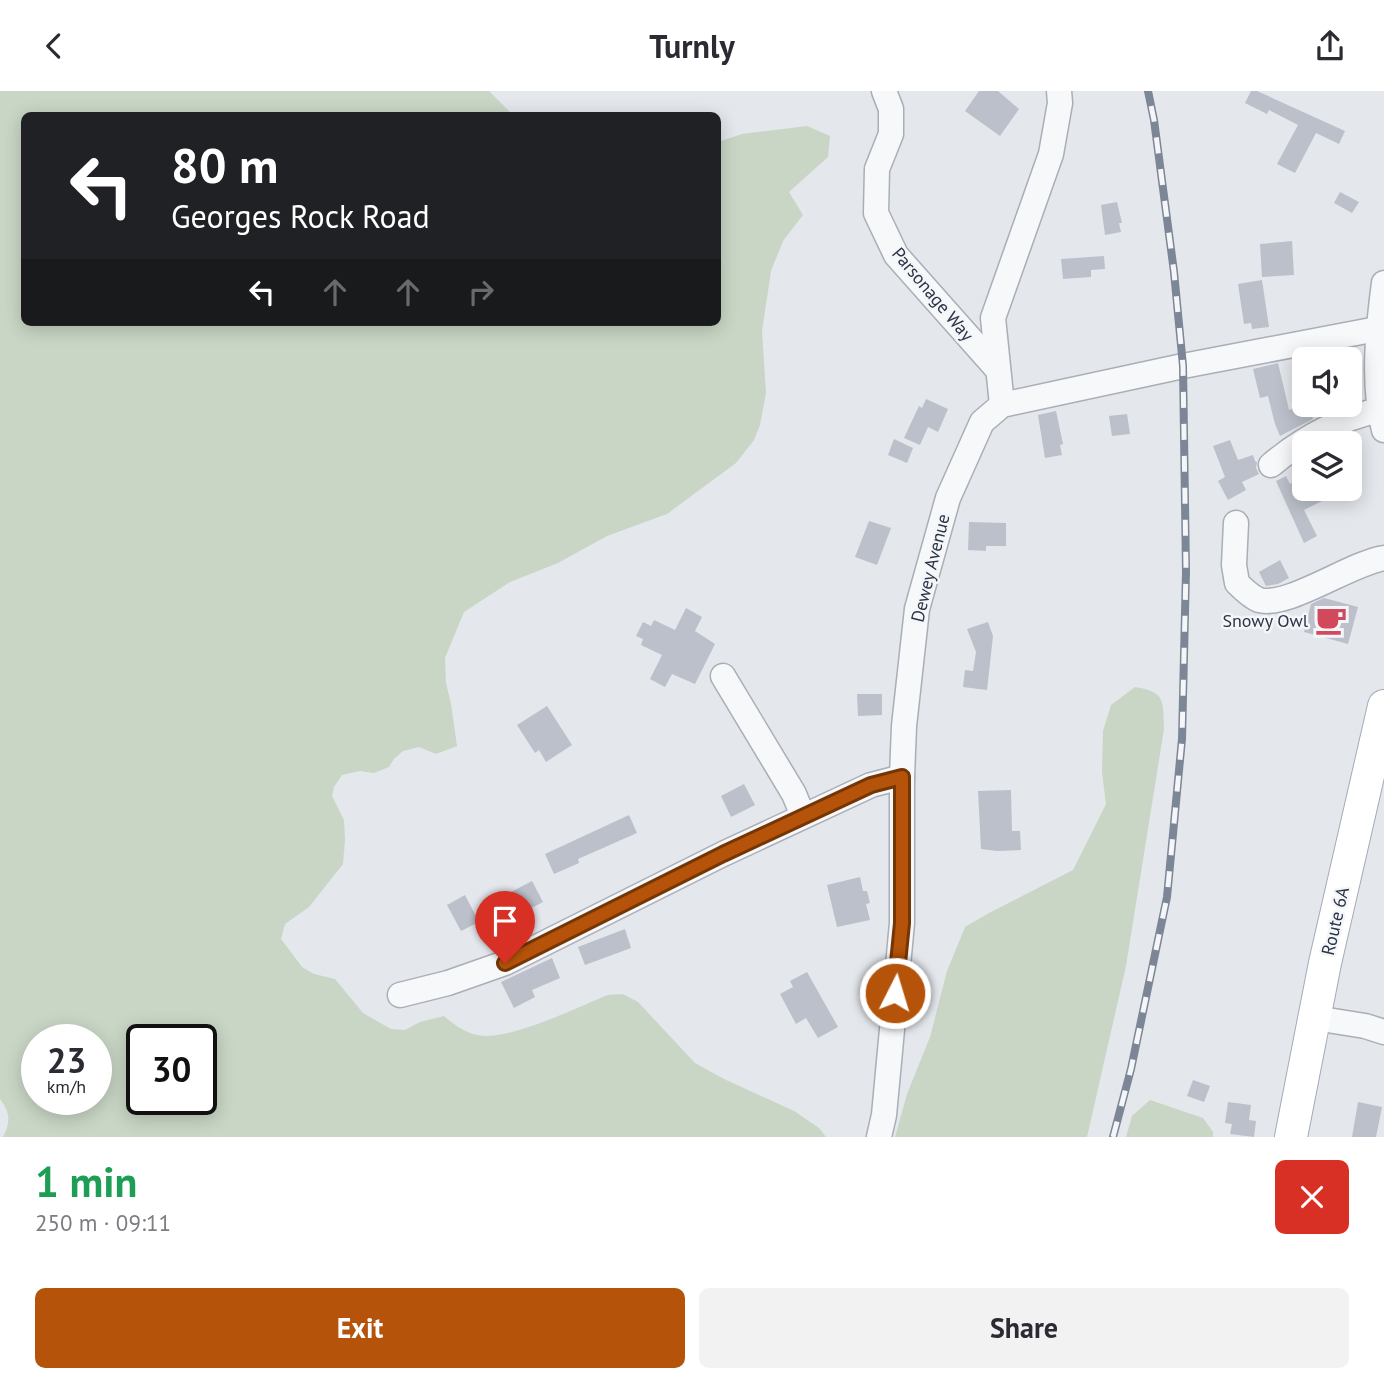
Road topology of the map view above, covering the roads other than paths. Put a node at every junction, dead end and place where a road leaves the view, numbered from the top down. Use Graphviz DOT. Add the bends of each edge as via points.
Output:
graph roads {
  1 [pos="884,91"];
  2 [pos="1059,91"];
  3 [pos="1384,283"];
  4 [pos="1381,328"];
  5 [pos="998,370"];
  6 [pos="1002,405"];
  7 [pos="1381,420"];
  8 [pos="1271,465"];
  9 [pos="1236,523"];
  10 [pos="1384,558"];
  11 [pos="723,677"];
  12 [pos="1384,706"];
  13 [pos="902,777"];
  14 [pos="803,816"];
  15 [pos="400,995"];
  16 [pos="1315,1018"];
  17 [pos="1384,1032"];
  18 [pos="879,1137"];
  19 [pos="1291,1137"];
  1 -- 5 [label="street, Parsonage Way" via="891,109 891,134 877,169 876,213 896,255"];
  2 -- 5 [label="street, Parsonage Way" via="1051,154 993,318"];
  3 -- 4 [label="street"];
  4 -- 6 [label="street"];
  4 -- 7 [label="street"];
  5 -- 6 [label="street, Parsonage Way"];
  6 -- 13 [label="street, Dewey Avenue" via="982,422 948,498 916,609"];
  7 -- 8 [label="street" via="1359,414 1291,448"];
  9 -- 10 [label="street" via="1237,583 1258,600 1303,591"];
  11 -- 14 [label="street"];
  12 -- 16 [label="main road, Route 6A"];
  13 -- 14 [label="street" via="871,785"];
  13 -- 18 [label="street, Dewey Avenue" via="902,923"];
  14 -- 15 [label="street" via="505,963"];
  16 -- 17 [label="street"];
  16 -- 19 [label="main road, Route 6A"];
}
